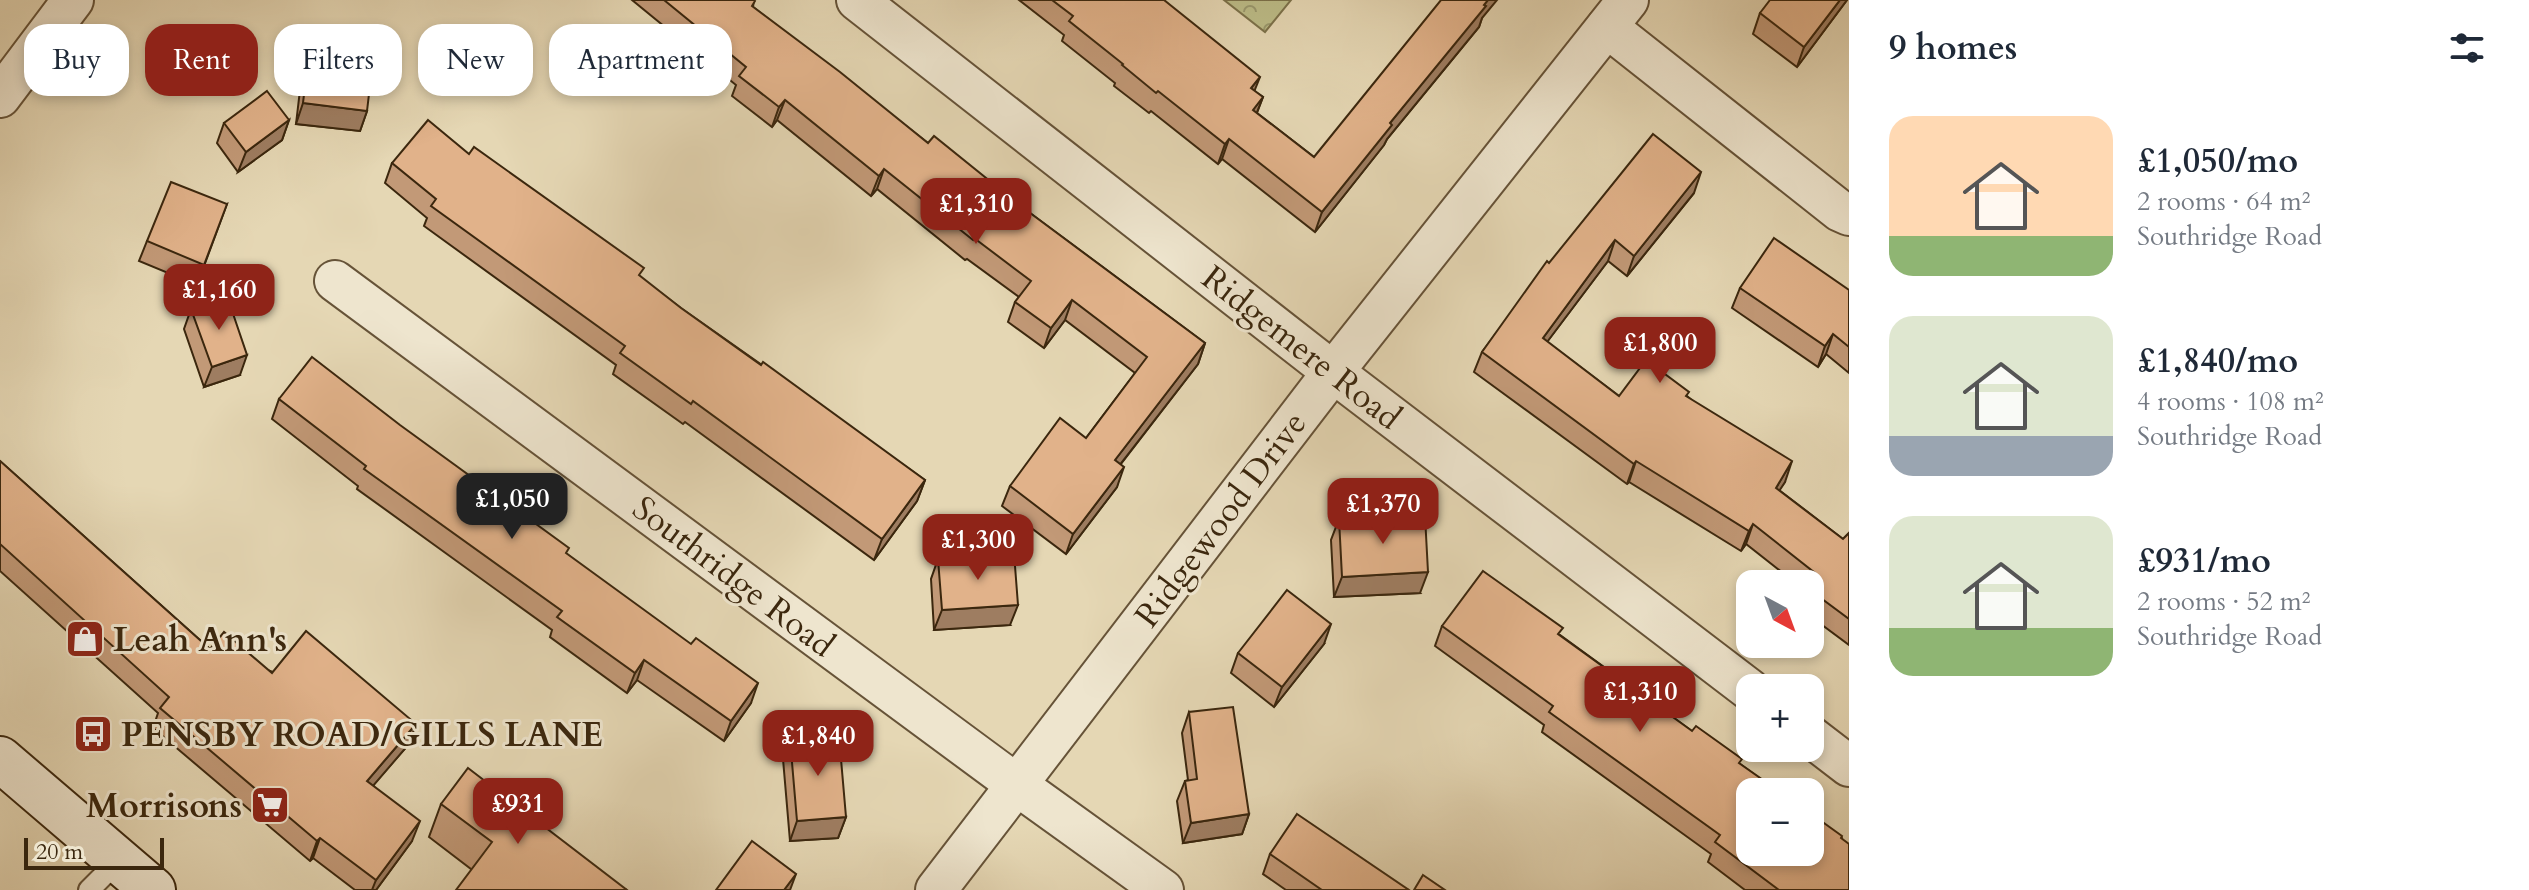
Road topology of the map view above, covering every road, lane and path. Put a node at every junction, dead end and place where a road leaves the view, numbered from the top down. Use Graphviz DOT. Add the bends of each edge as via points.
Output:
graph roads {
  1 [pos="73,0"];
  2 [pos="857,0"];
  3 [pos="1617,13"];
  4 [pos="0,97"];
  5 [pos="1849,215"];
  6 [pos="335,281"];
  7 [pos="1333,372"];
  8 [pos="1736,679"];
  9 [pos="1824,747"];
  10 [pos="0,759"];
  11 [pos="1849,766"];
  12 [pos="1017,785"];
  13 [pos="104,876"];
  14 [pos="153,890"];
  15 [pos="937,890"];
  16 [pos="1163,890"];
  1 -- 4 [label="street"];
  2 -- 7 [label="street, Ridgemere Road"];
  3 -- 5 [label="street"];
  3 -- 7 [label="street, Ridgewood Drive"];
  6 -- 12 [label="street, Southridge Road"];
  7 -- 8 [label="street, Ridgemere Road"];
  7 -- 12 [label="street, Ridgewood Drive"];
  9 -- 11 [label="street"];
  10 -- 13 [label="main road"];
  12 -- 15 [label="street, Ridgewood Drive"];
  12 -- 16 [label="street, Southridge Road"];
  13 -- 14 [label="main road"];
}
